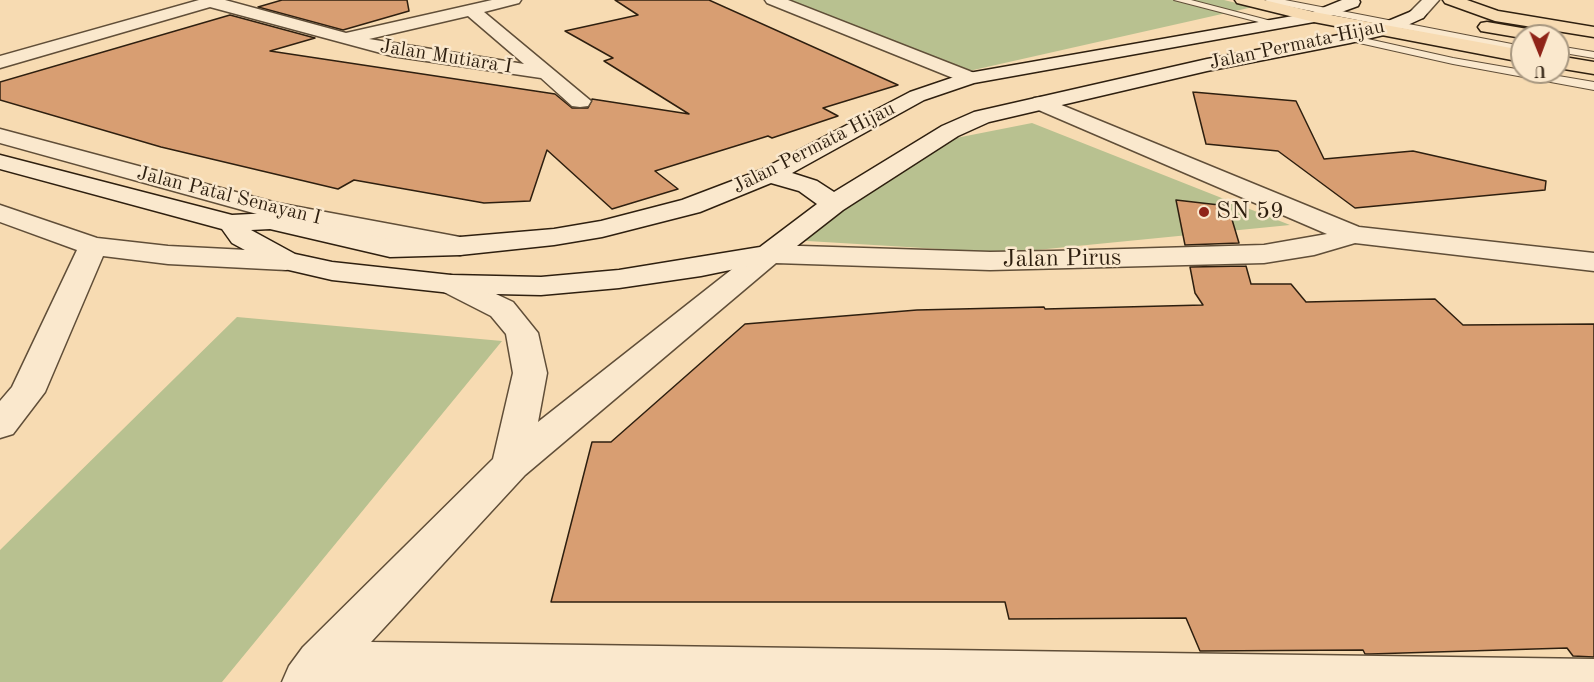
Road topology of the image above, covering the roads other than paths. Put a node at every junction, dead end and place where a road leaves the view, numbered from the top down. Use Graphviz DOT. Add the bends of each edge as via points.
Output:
graph roads {
  1 [pos="513,0"];
  2 [pos="773,0"];
  3 [pos="1179,0"];
  4 [pos="1243,0"];
  5 [pos="1269,0"];
  6 [pos="1292,0"];
  7 [pos="1431,0"];
  8 [pos="1451,0"];
  9 [pos="214,1"];
  10 [pos="1338,7"];
  11 [pos="472,10"];
  12 [pos="1274,23"];
  13 [pos="1398,23"];
  14 [pos="1594,32"];
  15 [pos="1510,33"];
  16 [pos="1350,38"];
  17 [pos="346,39"];
  18 [pos="1510,40"];
  19 [pos="1570,41"];
  20 [pos="1510,46"];
  21 [pos="1594,46"];
  22 [pos="1570,51"];
  23 [pos="1510,53"];
  24 [pos="1594,55"];
  25 [pos="1570,57"];
  26 [pos="1594,61"];
  27 [pos="0,62"];
  28 [pos="1570,64"];
  29 [pos="1594,68"];
  30 [pos="547,73"];
  31 [pos="970,78"];
  32 [pos="1594,86"];
  33 [pos="580,100"];
  34 [pos="1042,103"];
  35 [pos="0,136"];
  36 [pos="0,162"];
  37 [pos="770,175"];
  38 [pos="834,204"];
  39 [pos="1,214"];
  40 [pos="199,215"];
  41 [pos="232,223"];
  42 [pos="1353,235"];
  43 [pos="93,246"];
  44 [pos="460,246"];
  45 [pos="769,254"];
  46 [pos="286,261"];
  47 [pos="1594,261"];
  48 [pos="451,284"];
  49 [pos="0,425"];
  50 [pos="511,465"];
  51 [pos="314,672"];
  52 [pos="1594,682"];
  1 -- 11 [label="street, Jalan Mutiara I"];
  2 -- 31 [label="street"];
  3 -- 12 [label="lane"];
  4 -- 10 [label="main road"];
  5 -- 10 [label="lane"];
  6 -- 10 [label="lane"];
  7 -- 13 [label="street, Jalan Permata Hijau"];
  8 -- 14 [label="main road" via="1495,16"];
  9 -- 17 [label="street, Jalan Mutiara I"];
  9 -- 27 [label="street"];
  10 -- 12 [label="street, Jalan Permata Hijau"];
  10 -- 13 [label="main road"];
  10 -- 13 [label="main road"];
  11 -- 17 [label="street, Jalan Mutiara I"];
  11 -- 30 [label="street, Jalan Mutiara I"];
  12 -- 31 [label="street, Jalan Permata Hijau"];
  13 -- 15 [label="main road"];
  13 -- 16 [label="street, Jalan Permata Hijau"];
  13 -- 18 [label="lane"];
  13 -- 20 [label="lane"];
  13 -- 23 [label="main road"];
  16 -- 32 [label="lane"];
  16 -- 34 [label="street, Jalan Permata Hijau" via="1207,65"];
  17 -- 30 [label="street, Jalan Mutiara I" via="393,50"];
  19 -- 21 [label="main road"];
  22 -- 24 [label="lane"];
  25 -- 26 [label="lane"];
  28 -- 29 [label="main road"];
  30 -- 33 [label="street, Jalan Mutiara I"];
  31 -- 37 [label="street, Jalan Permata Hijau" via="917,96"];
  34 -- 38 [label="street, Jalan Permata Hijau" via="982,117 950,131"];
  34 -- 42 [label="street, Jalan Pirus"];
  35 -- 44 [label="street, Jalan Patal Senayan I" via="253,205"];
  36 -- 40 [label="street, Jalan Patal Senayan I"];
  37 -- 38 [label="street" via="808,186"];
  37 -- 44 [label="street, Jalan Permata Hijau" via="691,206 602,229"];
  38 -- 45 [label="street, Jalan Permata Hijau"];
  39 -- 43 [label="street"];
  40 -- 41 [label="street, Jalan Permata Hijau"];
  41 -- 44 [label="street, Jalan Permata Hijau" via="270,221 390,248"];
  41 -- 46 [label="street, Jalan Permata Hijau" via="242,237"];
  42 -- 45 [label="street, Jalan Pirus" via="1314,246 1241,254 1002,261"];
  42 -- 47 [label="street, Jalan Pirus"];
  43 -- 46 [label="street" via="168,255"];
  43 -- 49 [label="street" via="27,392"];
  45 -- 48 [label="street, Jalan Permata Hijau" via="619,279 541,286"];
  45 -- 50 [label="street, Jalan Permata Hijau"];
  46 -- 48 [label="street, Jalan Permata Hijau" via="332,271"];
  48 -- 50 [label="street, Jalan Permata Hijau" via="502,309 522,333 530,373"];
  50 -- 51 [label="street, Jalan Permata Hijau"];
  51 -- 52 [label="street" via="592,669"];
}
